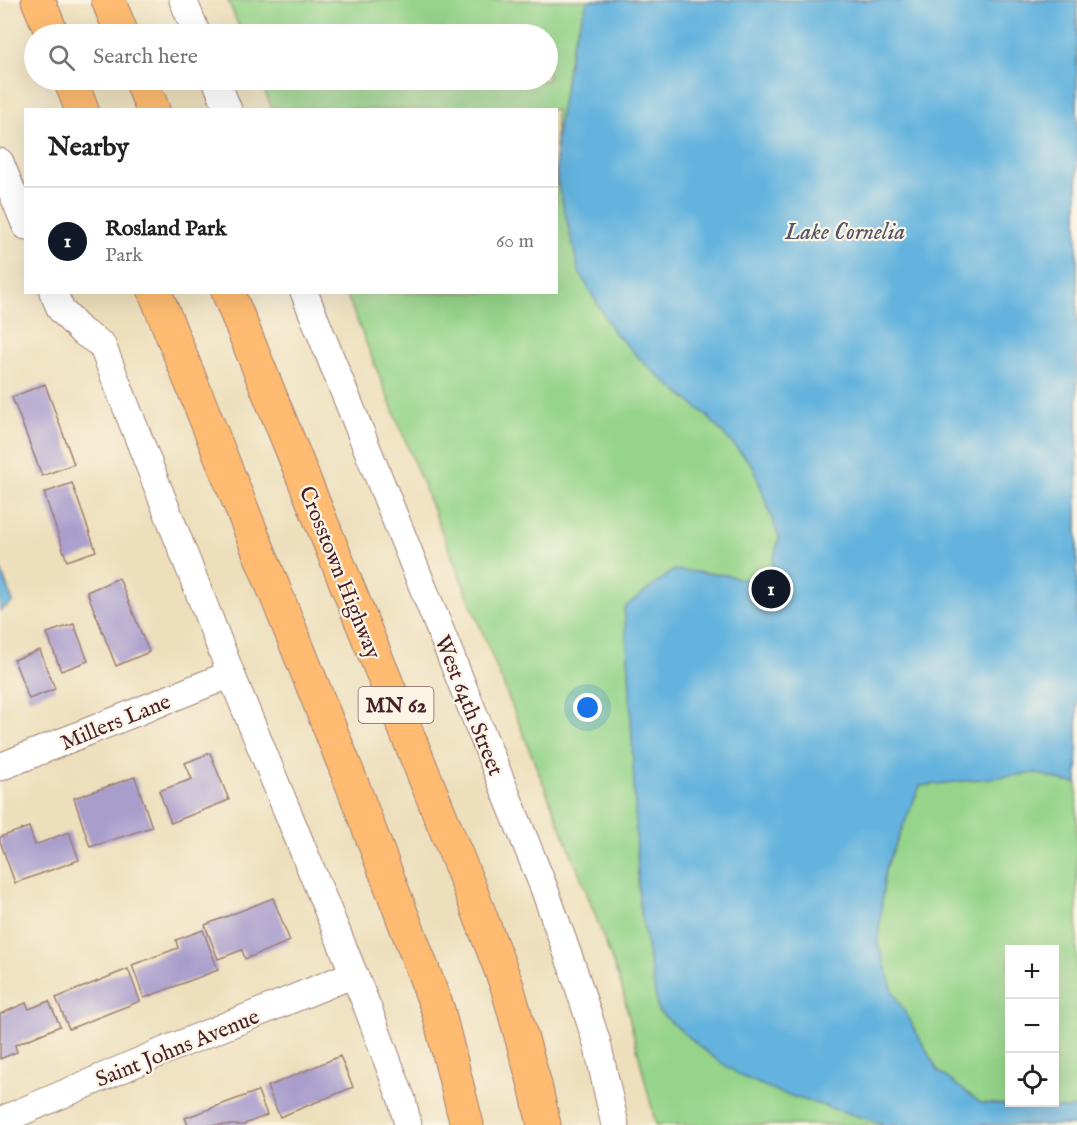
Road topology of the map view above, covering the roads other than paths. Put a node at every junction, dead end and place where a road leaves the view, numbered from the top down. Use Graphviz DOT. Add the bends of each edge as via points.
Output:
graph roads {
  1 [pos="38,0"];
  2 [pos="108,0"];
  3 [pos="183,0"];
  4 [pos="48,24"];
  5 [pos="118,24"];
  6 [pos="193,24"];
  7 [pos="74,90"];
  8 [pos="145,90"];
  9 [pos="220,90"];
  10 [pos="81,108"];
  11 [pos="152,108"];
  12 [pos="227,108"];
  13 [pos="0,162"];
  14 [pos="24,221"];
  15 [pos="54,294"];
  16 [pos="156,294"];
  17 [pos="229,294"];
  18 [pos="305,294"];
  19 [pos="231,674"];
  20 [pos="0,767"];
  21 [pos="354,974"];
  22 [pos="0,1121"];
  23 [pos="408,1125"];
  24 [pos="467,1125"];
  25 [pos="544,1125"];
  26 [pos="615,1125"];
  1 -- 4 [label="highway"];
  2 -- 5 [label="highway"];
  3 -- 6 [label="street"];
  7 -- 10 [label="highway"];
  8 -- 11 [label="highway"];
  9 -- 12 [label="street"];
  13 -- 14 [label="street"];
  15 -- 19 [label="street" via="61,310 102,345"];
  16 -- 24 [label="highway, MN 62" via="438,1010"];
  17 -- 25 [label="highway, Crosstown Highway / MN 62" via="476,904 507,986"];
  18 -- 26 [label="street, West 64th Street" via="544,888 597,1043"];
  19 -- 20 [label="street, Millers Lane"];
  19 -- 21 [label="street"];
  21 -- 22 [label="street, Saint Johns Avenue"];
  21 -- 23 [label="street"];
}
